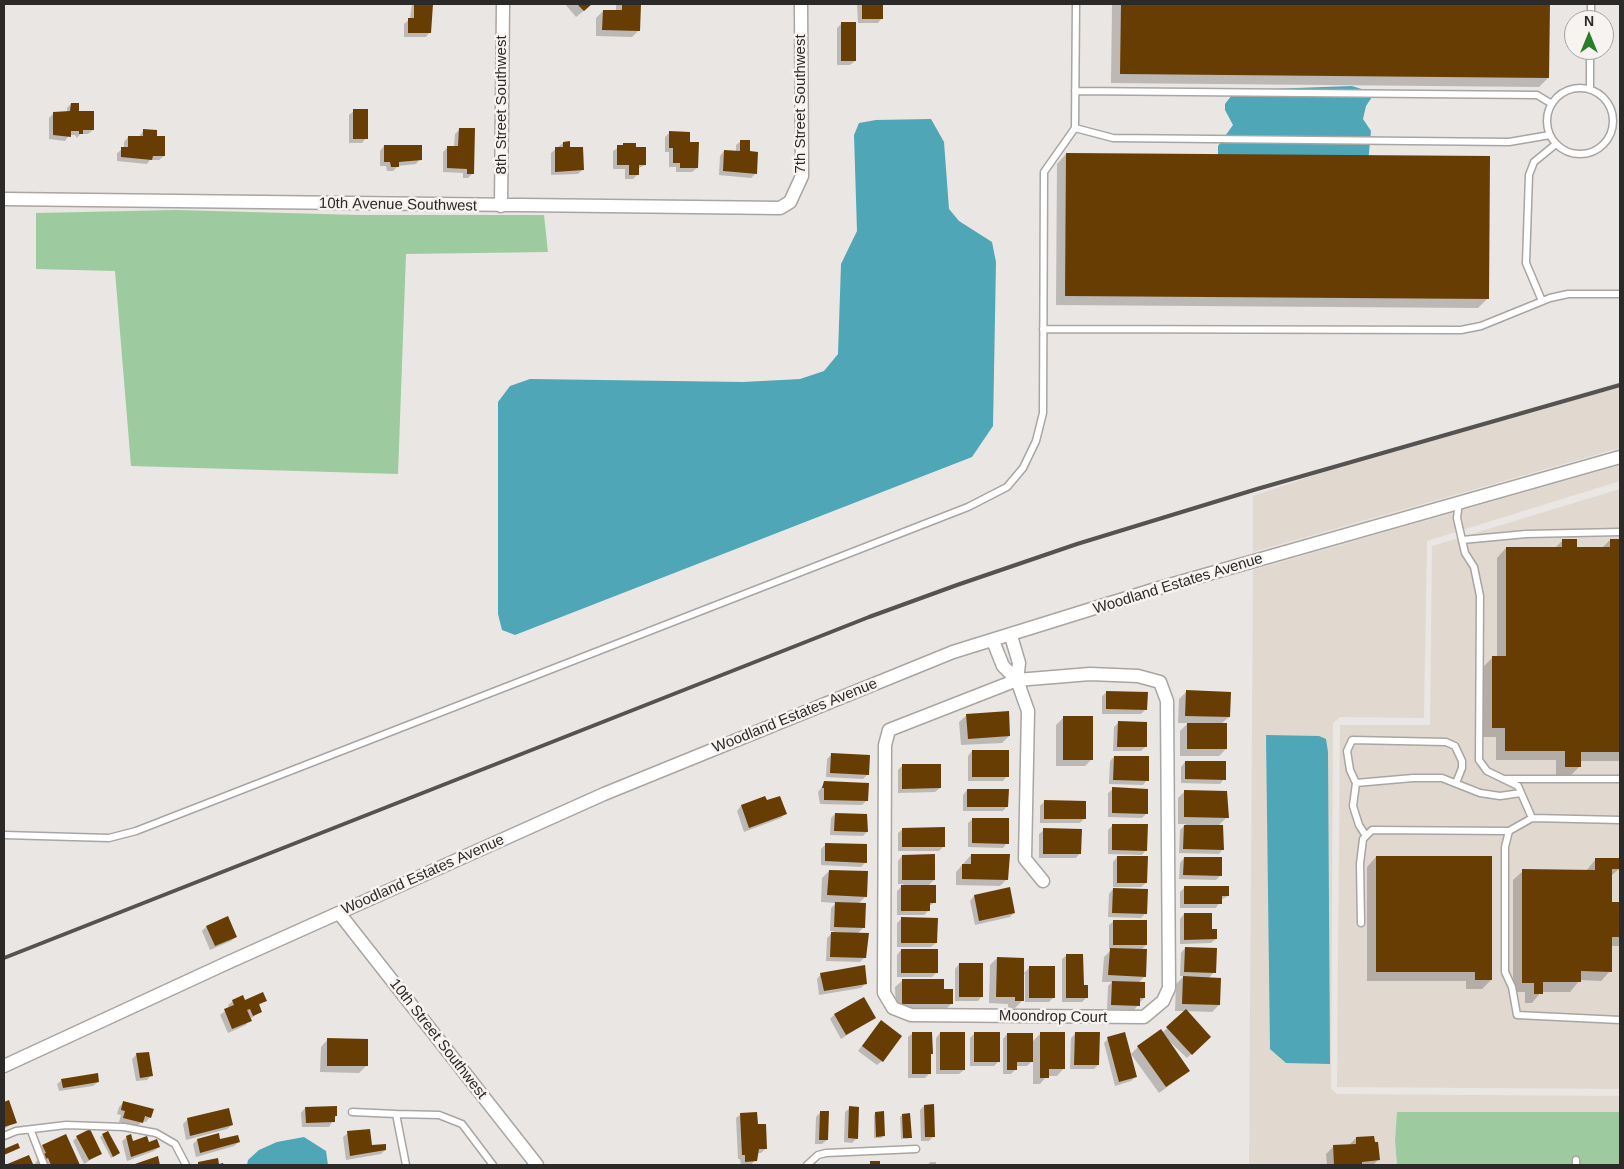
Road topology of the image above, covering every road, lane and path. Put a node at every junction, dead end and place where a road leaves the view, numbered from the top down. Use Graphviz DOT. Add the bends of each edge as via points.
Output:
graph roads {
  1 [pos="503,4"];
  2 [pos="801,4"];
  3 [pos="1076,4"];
  4 [pos="1590,60"];
  5 [pos="1590,90"];
  6 [pos="1075,91"];
  7 [pos="1552,104"];
  8 [pos="1075,128"];
  9 [pos="1550,135"];
  10 [pos="1556,144"];
  11 [pos="4,199"];
  12 [pos="790,202"];
  13 [pos="501,206"];
  14 [pos="1620,294"];
  15 [pos="1542,301"];
  16 [pos="1043,329"];
  17 [pos="1620,457"];
  18 [pos="1459,502"];
  19 [pos="1620,532"];
  20 [pos="1462,540"];
  21 [pos="1011,636"];
  22 [pos="992,641"];
  23 [pos="1017,680"];
  24 [pos="1504,779"];
  25 [pos="1620,779"];
  26 [pos="1356,783"];
  27 [pos="1456,783"];
  28 [pos="1521,793"];
  29 [pos="1532,818"];
  30 [pos="1620,820"];
  31 [pos="1509,832"];
  32 [pos="4,836"];
  33 [pos="1366,836"];
  34 [pos="1043,880"];
  35 [pos="339,913"];
  36 [pos="1361,923"];
  37 [pos="1620,1020"];
  38 [pos="4,1066"];
  39 [pos="352,1112"];
  40 [pos="396,1114"];
  41 [pos="31,1131"];
  42 [pos="4,1136"];
  43 [pos="916,1149"];
  44 [pos="44,1165"];
  45 [pos="186,1165"];
  46 [pos="406,1165"];
  47 [pos="493,1165"];
  48 [pos="537,1165"];
  49 [pos="807,1165"];
  1 -- 13 [label="street, 8th Street Southwest"];
  2 -- 12 [label="street, 7th Street Southwest" via="802,176"];
  3 -- 6 [label="lane"];
  4 -- 5 [label="lane"];
  5 -- 7 [label="lane" via="1568,90"];
  5 -- 10 [label="lane" via="1600,94 1610,107 1611,134 1601,146 1586,153 1570,152"];
  6 -- 7 [label="lane" via="1537,95"];
  6 -- 8 [label="lane"];
  7 -- 9 [label="lane" via="1548,114"];
  8 -- 9 [label="lane" via="1113,138 1509,142"];
  8 -- 16 [label="lane" via="1044,172"];
  9 -- 10 [label="lane"];
  10 -- 15 [label="lane" via="1534,162 1529,175 1526,264"];
  11 -- 13 [label="street, 10th Avenue Southwest"];
  12 -- 13 [label="street, 10th Avenue Southwest" via="780,208"];
  14 -- 15 [label="lane" via="1568,294"];
  15 -- 16 [label="lane" via="1482,326 1461,330"];
  16 -- 32 [label="lane" via="1043,413 1036,441 1022,468 1007,487 968,507 136,831 109,838"];
  17 -- 18 [label="street, Woodland Estates Avenue"];
  18 -- 20 [label="lane" via="1457,518"];
  18 -- 21 [label="street, Woodland Estates Avenue" via="1159,588"];
  19 -- 20 [label="lane" via="1526,534"];
  20 -- 24 [label="lane" via="1474,567 1480,596 1479,760 1487,771"];
  21 -- 22 [label="street, Woodland Estates Avenue"];
  21 -- 23 [label="street" via="1019,663"];
  22 -- 23 [label="street" via="1003,666"];
  22 -- 35 [label="street, Woodland Estates Avenue" via="953,652 604,794"];
  23 -- 23 [label="street, Moondrop Court" via="1090,674 1138,676 1160,682 1167,701 1169,988 1163,1000 1144,1017 911,1015 893,1008 884,993 885,745 890,730"];
  23 -- 34 [label="street" via="1028,711 1025,859"];
  24 -- 25 [label="lane"];
  24 -- 28 [label="lane" via="1518,786"];
  26 -- 27 [label="lane" via="1413,778 1442,778"];
  26 -- 27 [label="lane" via="1347,751 1352,740 1451,744 1462,761"];
  26 -- 33 [label="lane" via="1353,806"];
  27 -- 28 [label="lane" via="1480,793 1500,796"];
  28 -- 29 [label="lane"];
  29 -- 30 [label="lane"];
  29 -- 31 [label="lane"];
  31 -- 33 [label="lane" via="1372,830"];
  31 -- 37 [label="lane" via="1505,847 1505,972 1512,987 1517,1015"];
  33 -- 36 [label="lane" via="1360,864"];
  35 -- 38 [label="street, Woodland Estates Avenue"];
  35 -- 48 [label="street, 10th Street Southwest"];
  39 -- 40 [label="lane"];
  40 -- 46 [label="lane"];
  40 -- 47 [label="lane" via="439,1115 462,1124"];
  41 -- 42 [label="lane" via="16,1131"];
  41 -- 44 [label="lane"];
  41 -- 45 [label="lane" via="90,1125 156,1133 176,1144"];
  43 -- 49 [label="lane" via="826,1153"];
}
